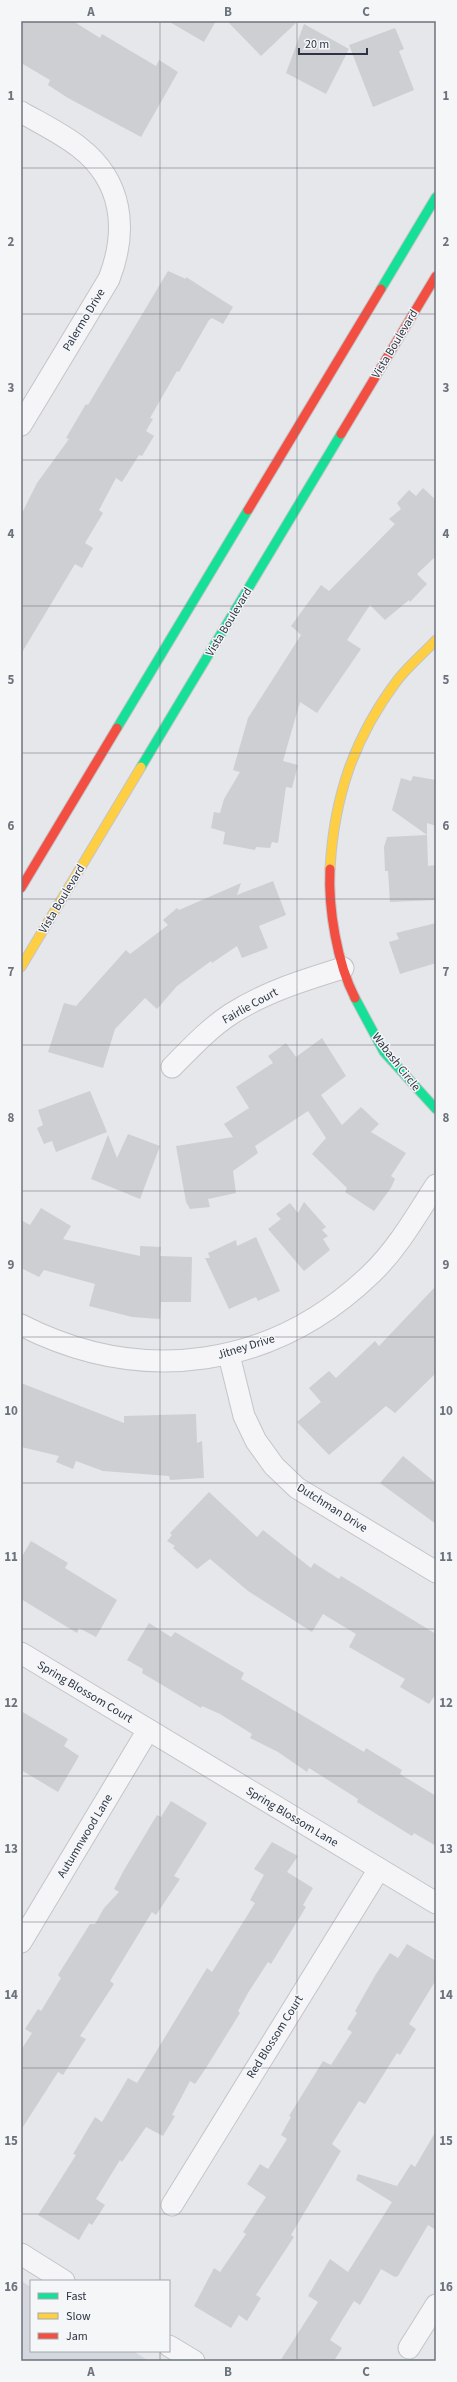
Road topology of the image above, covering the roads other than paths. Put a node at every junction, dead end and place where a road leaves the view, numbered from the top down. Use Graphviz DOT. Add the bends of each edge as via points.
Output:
graph roads {
  1 [pos="21,112"];
  2 [pos="436,197"];
  3 [pos="436,276"];
  4 [pos="21,424"];
  5 [pos="436,640"];
  6 [pos="21,888"];
  7 [pos="21,967"];
  8 [pos="343,968"];
  9 [pos="172,1067"];
  10 [pos="436,1109"];
  11 [pos="436,1184"];
  12 [pos="21,1325"];
  13 [pos="229,1355"];
  14 [pos="436,1572"];
  15 [pos="21,1653"];
  16 [pos="148,1730"];
  17 [pos="380,1869"];
  18 [pos="436,1904"];
  19 [pos="21,1942"];
  20 [pos="172,2205"];
  21 [pos="21,2254"];
  22 [pos="62,2280"];
  23 [pos="436,2305"];
  24 [pos="170,2347"];
  25 [pos="409,2348"];
  26 [pos="194,2361"];
  1 -- 4 [label="street, Palermo Drive" via="79,146 97,164 110,183 118,208 121,232 117,257 109,279"];
  2 -- 6 [label="main road"];
  3 -- 7 [label="main road, Vista Boulevard"];
  5 -- 8 [label="main road, Wabash Circle" via="392,686 369,720 351,758 338,796 330,839 328,883 332,926"];
  8 -- 9 [label="street, Fairlie Court" via="265,995 230,1015 199,1040"];
  8 -- 10 [label="main road, Wabash Circle" via="357,1005 379,1044 408,1082"];
  11 -- 13 [label="street, Jitney Drive" via="402,1236 374,1272 342,1301 307,1324 268,1343"];
  12 -- 13 [label="street, Jitney Drive" via="70,1347 113,1357 183,1362"];
  13 -- 14 [label="street, Dutchman Drive" via="244,1416 256,1441 274,1466 297,1488"];
  15 -- 16 [label="street, Spring Blossom Court"];
  16 -- 17 [label="street, Spring Blossom Lane"];
  16 -- 19 [label="street, Autumnwood Lane"];
  17 -- 18 [label="street, Spring Blossom Lane"];
  17 -- 20 [label="street, Red Blossom Court"];
  21 -- 22 [label="street"];
  23 -- 25 [label="street"];
  24 -- 26 [label="street"];
}
